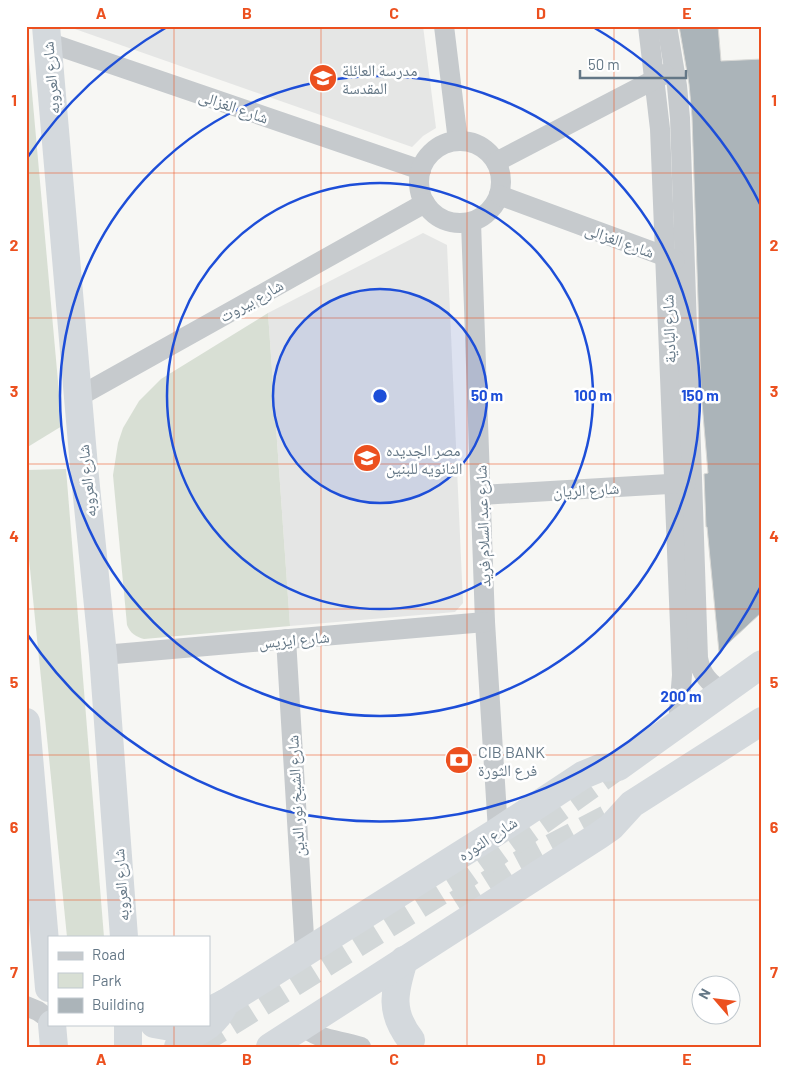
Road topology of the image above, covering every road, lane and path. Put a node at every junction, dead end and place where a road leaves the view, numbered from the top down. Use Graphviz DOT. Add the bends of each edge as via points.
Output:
graph roads {
  1 [pos="444,26"];
  2 [pos="648,26"];
  3 [pos="667,26"];
  4 [pos="46,34"];
  5 [pos="674,70"];
  6 [pos="655,80"];
  7 [pos="458,141"];
  8 [pos="496,162"];
  9 [pos="421,170"];
  10 [pos="499,194"];
  11 [pos="425,203"];
  12 [pos="471,222"];
  13 [pos="665,256"];
  14 [pos="685,264"];
  15 [pos="78,397"];
  16 [pos="683,483"];
  17 [pos="481,495"];
  18 [pos="485,622"];
  19 [pos="286,639"];
  20 [pos="103,655"];
  21 [pos="762,664"];
  22 [pos="724,691"];
  23 [pos="762,721"];
  24 [pos="26,722"];
  25 [pos="679,723"];
  26 [pos="29,779"];
  27 [pos="498,831"];
  28 [pos="124,936"];
  29 [pos="305,953"];
  30 [pos="404,960"];
  31 [pos="48,978"];
  32 [pos="26,1006"];
  33 [pos="217,1007"];
  34 [pos="48,1019"];
  35 [pos="210,1023"];
  36 [pos="302,1025"];
  37 [pos="52,1026"];
  38 [pos="128,1026"];
  39 [pos="206,1026"];
  40 [pos="411,1040"];
  41 [pos="54,1047"];
  42 [pos="128,1047"];
  43 [pos="178,1047"];
  44 [pos="270,1047"];
  45 [pos="361,1047"];
  1 -- 7 [label="street"];
  2 -- 6 [label="street, شارع البادية"];
  3 -- 5 [label="street, شارع البادية"];
  4 -- 9 [label="street, شارع الغزالى"];
  4 -- 15 [label="highway, شارع العروبه"];
  5 -- 6 [label="street"];
  5 -- 14 [label="street, شارع البادية" via="680,118"];
  6 -- 8 [label="street"];
  6 -- 13 [label="street, شارع البادية"];
  7 -- 8 [label="street" via="480,146"];
  7 -- 9 [label="street" via="431,153"];
  8 -- 10 [label="street" via="500,173"];
  9 -- 11 [label="street" via="419,187"];
  10 -- 12 [label="street" via="488,212"];
  10 -- 13 [label="street, شارع الغزالى"];
  11 -- 12 [label="street" via="448,221"];
  11 -- 15 [label="street, شارع بيروت"];
  12 -- 17 [label="street, شارع عبد السلام فريد"];
  13 -- 14 [label="street, شارع الغزالى"];
  13 -- 16 [label="street, شارع البادية"];
  14 -- 16 [label="street, شارع البادية"];
  15 -- 20 [label="highway, شارع العروبه"];
  16 -- 17 [label="street, شارع الريان"];
  16 -- 22 [label="street, شارع البادية" via="698,658 706,678"];
  16 -- 25 [label="street, شارع البادية"];
  17 -- 18 [label="street, شارع عبد السلام فريد"];
  18 -- 19 [label="street, شارع ايزيس"];
  18 -- 27 [label="street, شارع عبد السلام فريد"];
  19 -- 20 [label="street, شارع ايزيس"];
  19 -- 29 [label="street, شارع الشيخ نور الدين"];
  20 -- 28 [label="highway, شارع العروبه"];
  21 -- 22 [label="highway, شارع الثوره"];
  22 -- 25 [label="highway, شارع الثوره"];
  23 -- 30 [label="highway" via="632,804 598,836"];
  24 -- 26 [label="highway"];
  25 -- 27 [label="highway, شارع الثوره" via="618,767 600,768 583,775"];
  26 -- 31 [label="highway"];
  27 -- 29 [label="highway, شارع الثوره"];
  29 -- 33 [label="highway, شارع الثوره"];
  30 -- 36 [label="highway"];
  30 -- 40 [label="highway" via="396,986 395,1005 400,1024"];
  32 -- 34 [label="street"];
  33 -- 35 [label="highway" via="220,1013"];
  36 -- 44 [label="highway"];
  36 -- 45 [label="street" via="319,1037"];
  37 -- 41 [label="highway"];
  38 -- 42 [label="highway"];
  39 -- 43 [label="highway" via="186,1037"];
}
